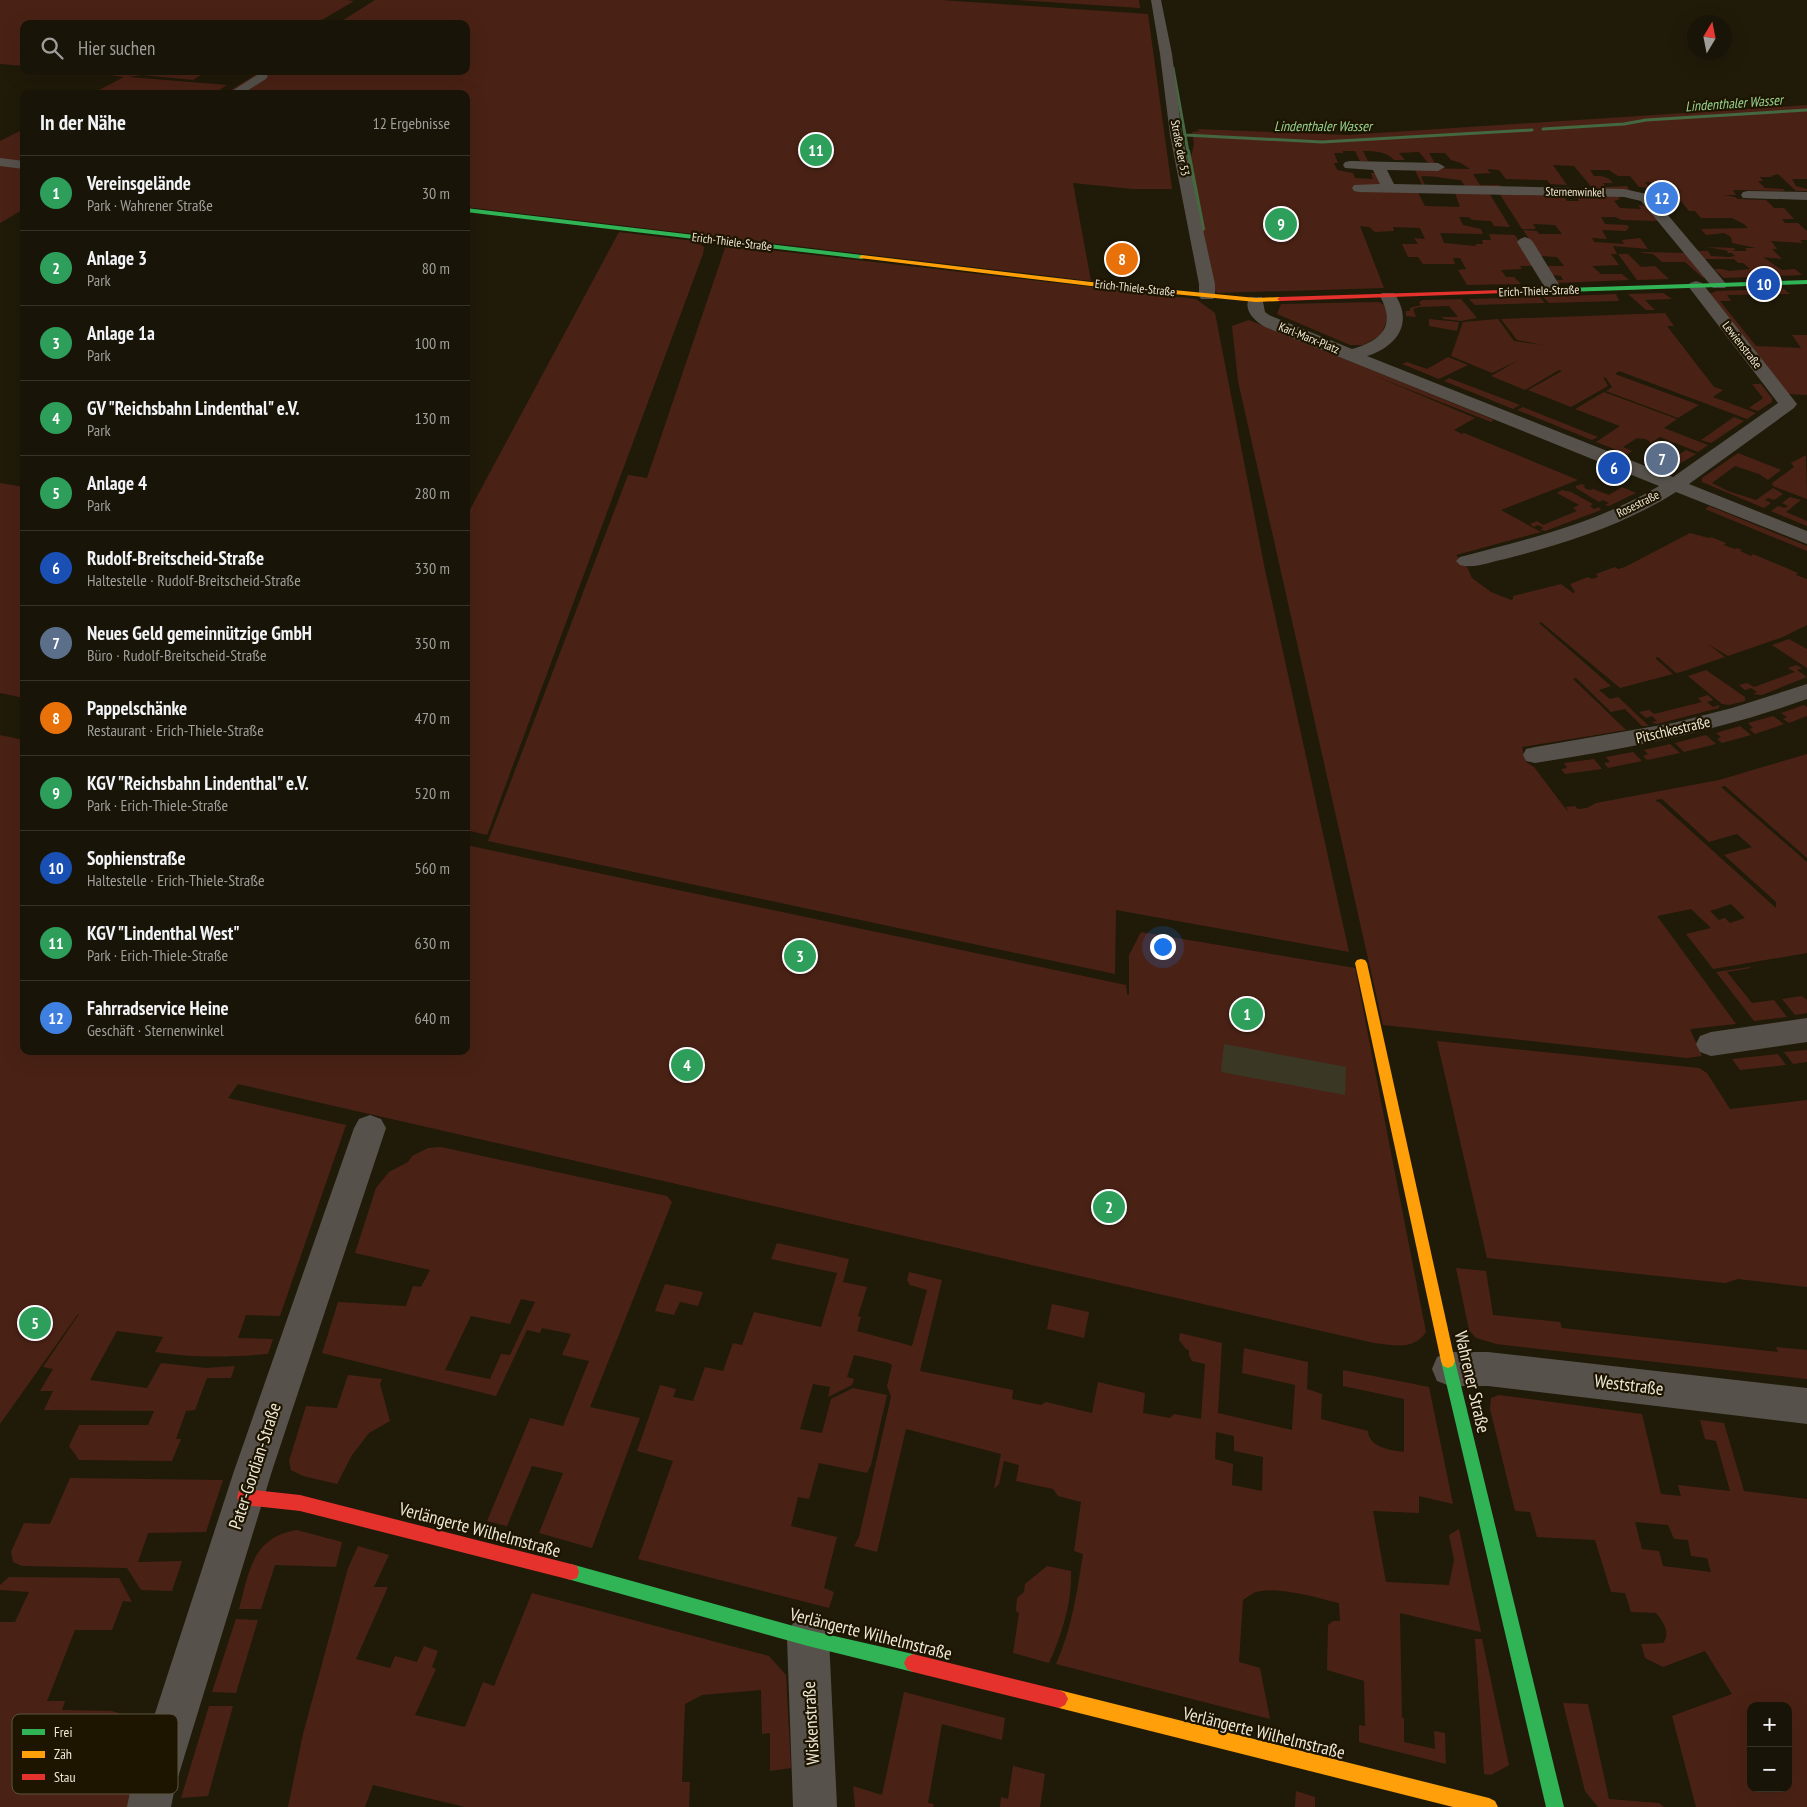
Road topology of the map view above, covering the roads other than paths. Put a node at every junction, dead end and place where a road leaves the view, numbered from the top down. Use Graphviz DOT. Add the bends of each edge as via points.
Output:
graph roads {
  1 [pos="1156,0"];
  2 [pos="262,76"];
  3 [pos="239,90"];
  4 [pos="0,162"];
  5 [pos="20,164"];
  6 [pos="1350,165"];
  7 [pos="1378,166"];
  8 [pos="1438,167"];
  9 [pos="1359,188"];
  10 [pos="1388,188"];
  11 [pos="1748,195"];
  12 [pos="1807,196"];
  13 [pos="470,210"];
  14 [pos="1525,242"];
  15 [pos="1807,282"];
  16 [pos="1719,285"];
  17 [pos="1696,286"];
  18 [pos="1555,290"];
  19 [pos="1207,296"];
  20 [pos="1388,296"];
  21 [pos="1256,300"];
  22 [pos="1352,355"];
  23 [pos="1788,404"];
  24 [pos="1674,484"];
  25 [pos="1807,538"];
  26 [pos="1467,561"];
  27 [pos="1807,691"];
  28 [pos="1535,755"];
  29 [pos="1361,963"];
  30 [pos="1807,1030"];
  31 [pos="1711,1044"];
  32 [pos="370,1128"];
  33 [pos="1450,1369"];
  34 [pos="1807,1406"];
  35 [pos="245,1497"];
  36 [pos="808,1638"];
  37 [pos="175,1714"];
  38 [pos="151,1794"];
  39 [pos="149,1807"];
  40 [pos="815,1807"];
  41 [pos="1489,1807"];
  42 [pos="1555,1807"];
  1 -- 19 [label="street, Straße der 53" via="1176,135"];
  2 -- 3 [label="street"];
  4 -- 5 [label="street"];
  6 -- 7 [label="street"];
  7 -- 8 [label="street"];
  7 -- 10 [label="street"];
  9 -- 10 [label="street, Sternenwinkel"];
  10 -- 16 [label="street, Sternenwinkel" via="1642,196"];
  11 -- 12 [label="street"];
  13 -- 19 [label="street, Erich-Thiele-Straße"];
  14 -- 18 [label="street"];
  15 -- 16 [label="street, Erich-Thiele-Straße"];
  16 -- 17 [label="street, Erich-Thiele-Straße"];
  17 -- 18 [label="street, Erich-Thiele-Straße"];
  17 -- 23 [label="street, Lewienstraße"];
  18 -- 20 [label="street, Erich-Thiele-Straße"];
  19 -- 21 [label="street, Erich-Thiele-Straße"];
  20 -- 21 [label="street, Erich-Thiele-Straße"];
  20 -- 22 [label="street, Karl-Marx-Platz" via="1395,314 1389,336 1377,347"];
  21 -- 22 [label="street, Karl-Marx-Platz" via="1258,316"];
  22 -- 24 [label="street"];
  23 -- 24 [label="street, Rosestraße"];
  24 -- 25 [label="street"];
  24 -- 26 [label="street, Rosestraße" via="1611,518 1524,548"];
  27 -- 28 [label="street, Pitschkestraße" via="1702,725"];
  29 -- 33 [label="street, Wahrener Straße"];
  30 -- 31 [label="street"];
  32 -- 35 [label="street, Pater-Gordian-Straße"];
  33 -- 34 [label="street, Weststraße" via="1488,1369"];
  33 -- 42 [label="street, Wahrener Straße"];
  35 -- 36 [label="street, Verlängerte Wilhelmstraße" via="300,1503 400,1528 640,1590"];
  35 -- 37 [label="street, Pater-Gordian-Straße"];
  36 -- 40 [label="street, Wiskenstraße"];
  36 -- 41 [label="street, Verlängerte Wilhelmstraße"];
  38 -- 39 [label="street, Pater-Gordian-Straße"];
}
